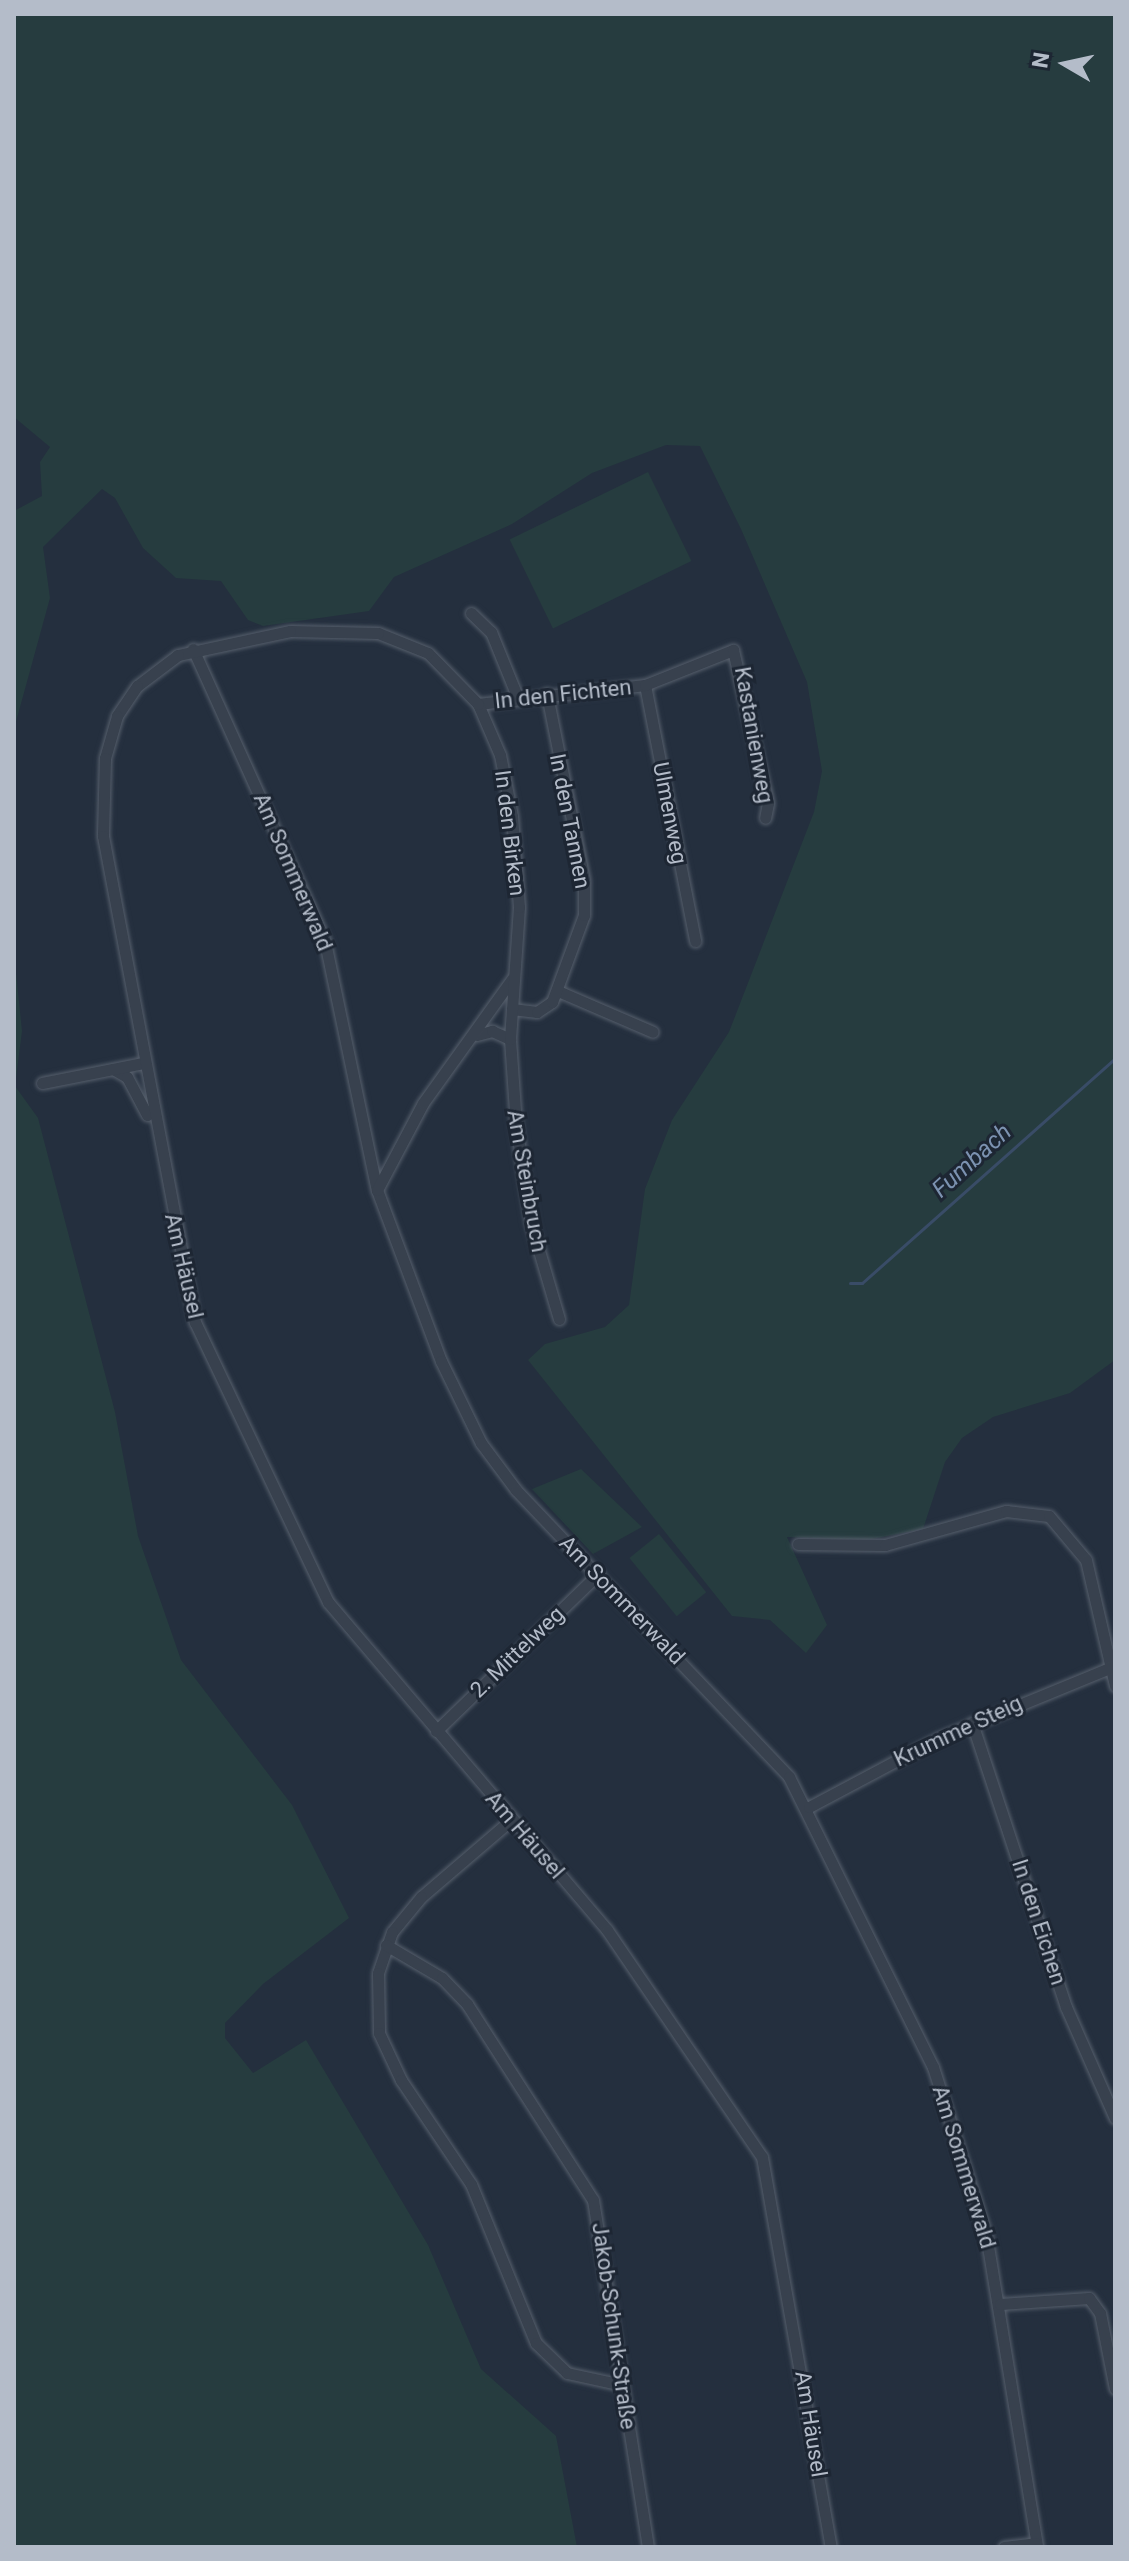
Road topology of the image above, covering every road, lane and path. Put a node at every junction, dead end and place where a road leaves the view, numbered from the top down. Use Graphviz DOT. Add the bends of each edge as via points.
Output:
graph roads {
  1 [pos="471,613"];
  2 [pos="193,649"];
  3 [pos="736,652"];
  4 [pos="645,685"];
  5 [pos="547,694"];
  6 [pos="517,696"];
  7 [pos="478,704"];
  8 [pos="765,818"];
  9 [pos="695,941"];
  10 [pos="515,971"];
  11 [pos="558,991"];
  12 [pos="512,1009"];
  13 [pos="653,1032"];
  14 [pos="477,1035"];
  15 [pos="510,1039"];
  16 [pos="143,1063"];
  17 [pos="113,1069"];
  18 [pos="42,1083"];
  19 [pos="158,1144"];
  20 [pos="377,1190"];
  21 [pos="559,1319"];
  22 [pos="798,1544"];
  23 [pos="598,1574"];
  24 [pos="1113,1662"];
  25 [pos="1115,1686"];
  26 [pos="972,1723"];
  27 [pos="436,1731"];
  28 [pos="809,1807"];
  29 [pos="512,1819"];
  30 [pos="386,1945"];
  31 [pos="1115,2118"];
  32 [pos="1000,2304"];
  33 [pos="622,2385"];
  34 [pos="1115,2389"];
  35 [pos="1036,2545"];
  36 [pos="648,2547"];
  37 [pos="831,2547"];
  38 [pos="1004,2547"];
  1 -- 6 [label="street" via="491,632"];
  2 -- 7 [label="street, In den Birken" via="290,631 378,633 428,653"];
  2 -- 16 [label="street, Am Häusel" via="137,686 117,716 105,758 107,865"];
  2 -- 20 [label="street, Am Sommerwald" via="325,942"];
  3 -- 4 [label="street, In den Fichten" via="719,651"];
  3 -- 8 [label="street, Kastanienweg" via="768,803"];
  4 -- 5 [label="street, In den Fichten"];
  4 -- 9 [label="street, Ulmenweg"];
  5 -- 6 [label="street, In den Fichten"];
  5 -- 11 [label="street, In den Tannen" via="585,899"];
  6 -- 7 [label="street, In den Fichten"];
  7 -- 10 [label="street, In den Birken" via="500,755 512,816"];
  10 -- 12 [label="street, Am Steinbruch"];
  10 -- 14 [label="street"];
  11 -- 12 [label="street" via="543,1011"];
  11 -- 13 [label="street"];
  12 -- 15 [label="street, Am Steinbruch"];
  14 -- 15 [label="street" via="492,1031"];
  14 -- 20 [label="street" via="423,1103"];
  15 -- 21 [label="street, Am Steinbruch" via="524,1190"];
  16 -- 17 [label="street"];
  16 -- 19 [label="street, Am Häusel"];
  17 -- 18 [label="street"];
  17 -- 19 [label="street, Am Häusel" via="138,1092"];
  19 -- 27 [label="street, Am Häusel" via="186,1289 208,1352 328,1602"];
  20 -- 23 [label="street, Am Sommerwald" via="436,1349 481,1443"];
  22 -- 24 [label="street" via="885,1545 1006,1511 1038,1512 1060,1523 1086,1560"];
  23 -- 27 [label="street, 2. Mittelweg"];
  23 -- 28 [label="street, Am Sommerwald" via="775,1761"];
  24 -- 25 [label="street"];
  24 -- 26 [label="street, Krumme Steig"];
  26 -- 28 [label="street, Krumme Steig"];
  26 -- 31 [label="street, In den Eichen" via="1066,2007"];
  27 -- 29 [label="street, Am Häusel"];
  28 -- 32 [label="street, Am Sommerwald" via="938,2082 977,2196"];
  29 -- 30 [label="street" via="421,1897"];
  29 -- 37 [label="street, Am Häusel" via="627,1957 762,2157"];
  30 -- 33 [label="street, Jakob-Schunk-Straße" via="442,1978 467,2004 583,2178 605,2244"];
  30 -- 33 [label="street" via="375,2004 383,2047 479,2200 529,2332 567,2373"];
  32 -- 34 [label="street" via="1089,2298 1100,2313"];
  32 -- 35 [label="street, Am Sommerwald"];
  33 -- 36 [label="street, Jakob-Schunk-Straße"];
  35 -- 38 [label="street"];
}
